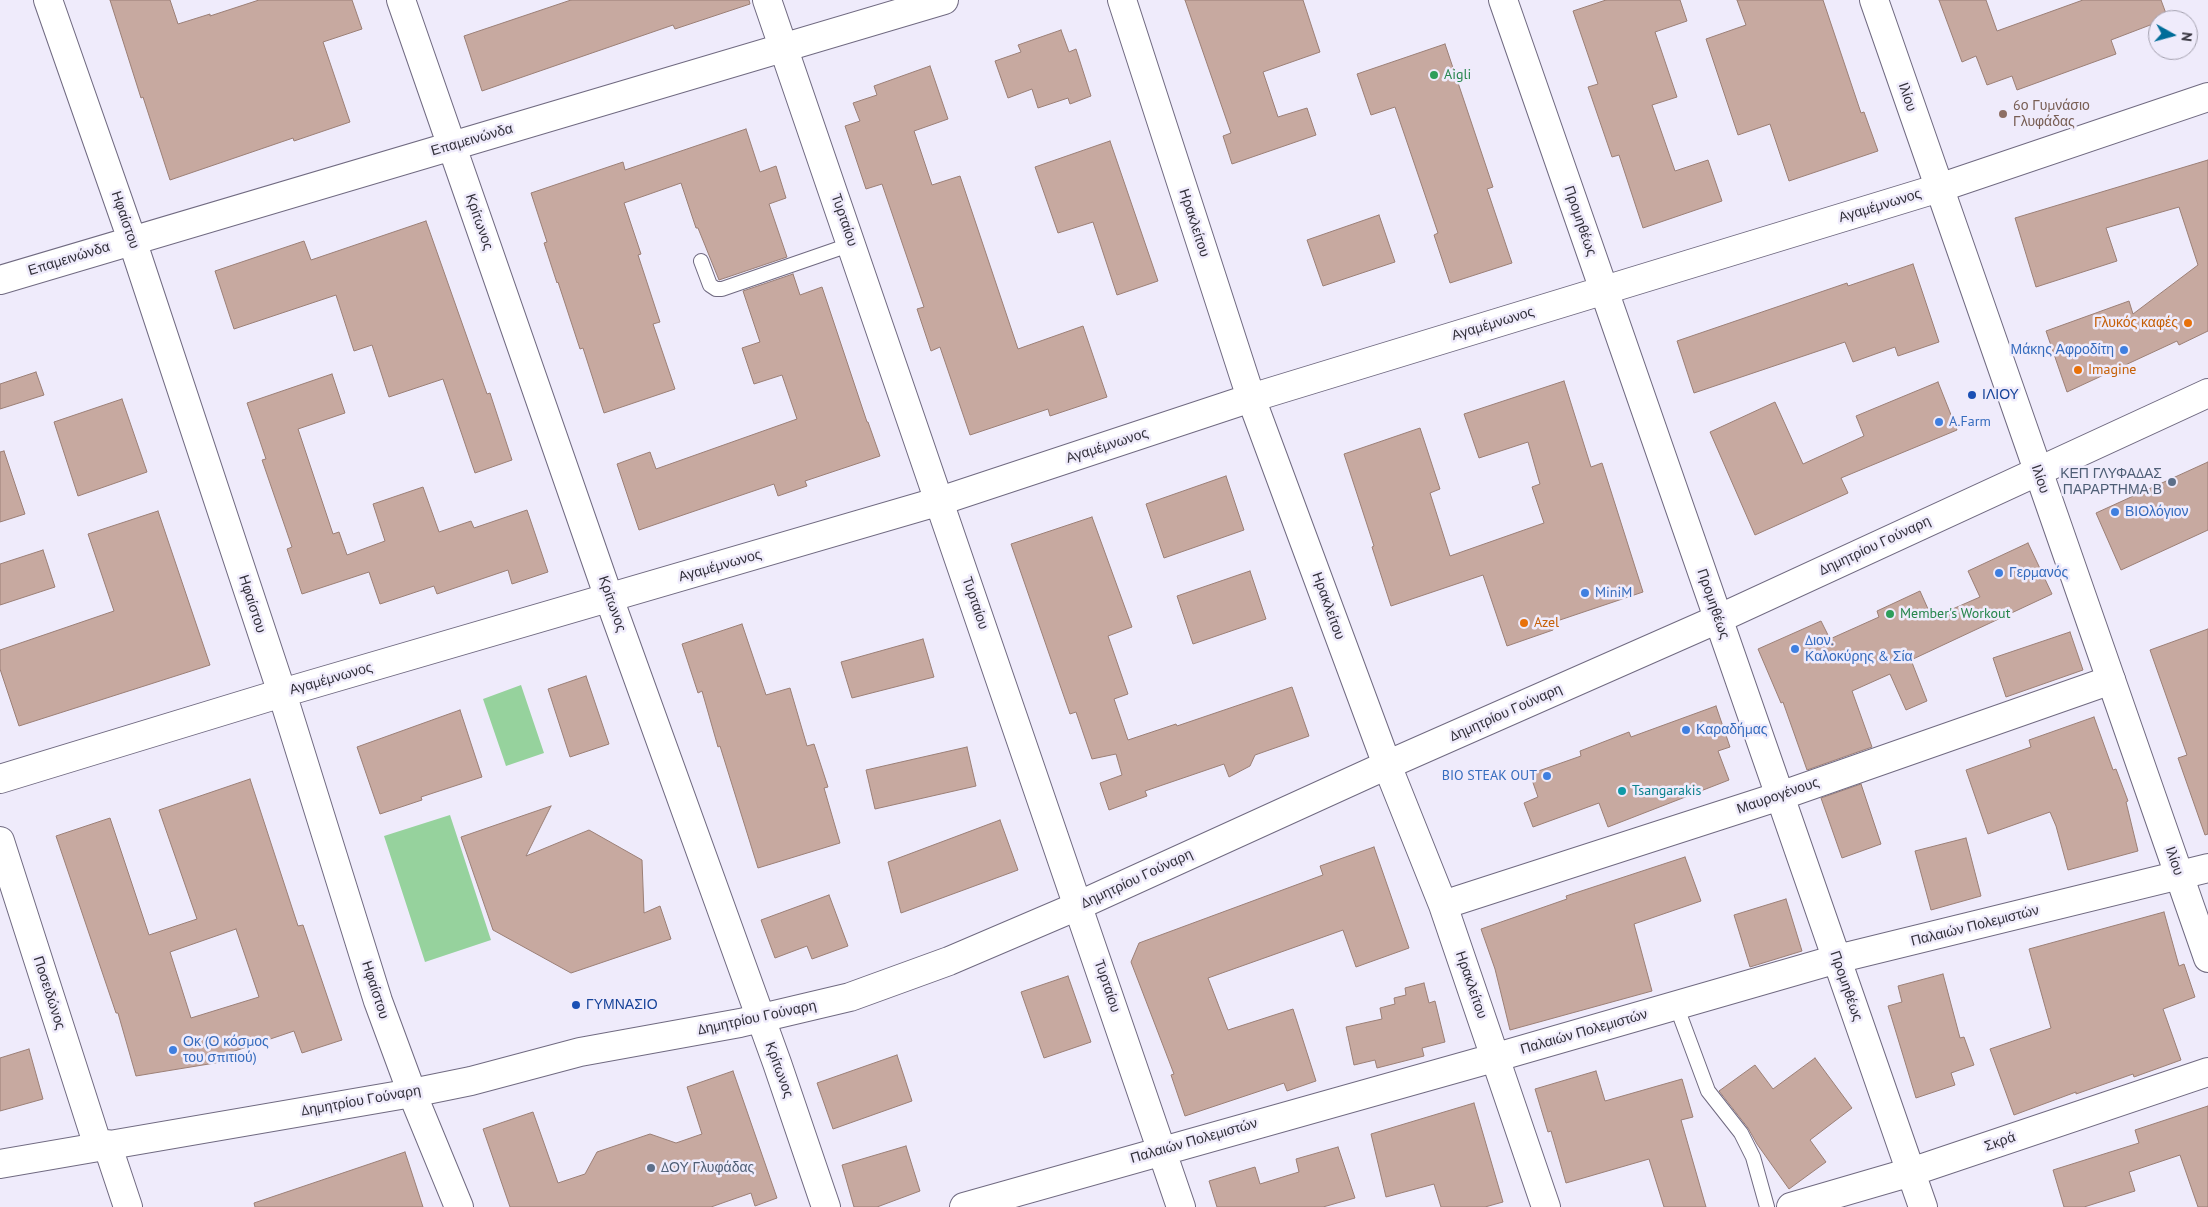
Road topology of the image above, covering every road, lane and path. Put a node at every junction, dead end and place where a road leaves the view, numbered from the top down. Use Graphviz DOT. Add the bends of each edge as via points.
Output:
graph roads {
  1 [pos="48,0"];
  2 [pos="401,0"];
  3 [pos="767,0"];
  4 [pos="944,0"];
  5 [pos="1122,0"];
  6 [pos="1503,0"];
  7 [pos="1874,0"];
  8 [pos="784,47"];
  9 [pos="2208,96"];
  10 [pos="453,145"];
  11 [pos="1939,188"];
  12 [pos="132,240"];
  13 [pos="852,244"];
  14 [pos="701,261"];
  15 [pos="0,280"];
  16 [pos="1604,290"];
  17 [pos="2208,393"];
  18 [pos="1251,398"];
  19 [pos="2038,471"];
  20 [pos="940,502"];
  21 [pos="609,598"];
  22 [pos="1718,619"];
  23 [pos="2111,680"];
  24 [pos="282,693"];
  25 [pos="1387,765"];
  26 [pos="0,779"];
  27 [pos="1780,796"];
  28 [pos="0,841"];
  29 [pos="2208,868"];
  30 [pos="2179,876"];
  31 [pos="1079,905"];
  32 [pos="1443,905"];
  33 [pos="2208,958"];
  34 [pos="1837,959"];
  35 [pos="1676,1005"];
  36 [pos="760,1018"];
  37 [pos="1497,1057"];
  38 [pos="2208,1072"];
  39 [pos="412,1093"];
  40 [pos="103,1145"];
  41 [pos="1161,1150"];
  42 [pos="0,1164"];
  43 [pos="1911,1172"];
  44 [pos="128,1207"];
  45 [pos="460,1207"];
  46 [pos="826,1207"];
  47 [pos="964,1207"];
  48 [pos="1181,1207"];
  49 [pos="1546,1207"];
  50 [pos="1767,1207"];
  51 [pos="1791,1207"];
  52 [pos="1923,1207"];
  1 -- 12 [label="street, Ηφαίστου"];
  2 -- 10 [label="street, Κρίτωνος"];
  3 -- 8 [label="street, Τυρταίου"];
  4 -- 8 [label="street, Επαμεινώνδα"];
  5 -- 18 [label="street, Ηρακλείτου"];
  6 -- 16 [label="street, Προμηθέως"];
  7 -- 11 [label="street, Ιλίου"];
  8 -- 10 [label="street, Επαμεινώνδα"];
  8 -- 13 [label="street, Τυρταίου"];
  9 -- 11 [label="street, Αγαμέμνωνος"];
  10 -- 12 [label="street, Επαμεινώνδα"];
  10 -- 21 [label="street, Κρίτωνος"];
  11 -- 16 [label="street, Αγαμέμνωνος"];
  11 -- 19 [label="street, Ιλίου"];
  12 -- 15 [label="street, Επαμεινώνδα"];
  12 -- 24 [label="street, Ηφαίστου"];
  13 -- 14 [label="lane" via="722,289 710,285"];
  13 -- 20 [label="street, Τυρταίου"];
  16 -- 18 [label="street, Αγαμέμνωνος"];
  16 -- 22 [label="street, Προμηθέως"];
  17 -- 19 [label="street, Δημητρίου Γούναρη"];
  18 -- 20 [label="street, Αγαμέμνωνος"];
  18 -- 25 [label="street, Ηρακλείτου"];
  19 -- 22 [label="street, Δημητρίου Γούναρη"];
  19 -- 23 [label="street, Ιλίου"];
  20 -- 21 [label="street, Αγαμέμνωνος"];
  20 -- 31 [label="street, Τυρταίου"];
  21 -- 24 [label="street, Αγαμέμνωνος"];
  21 -- 36 [label="street, Κρίτωνος"];
  22 -- 25 [label="street, Δημητρίου Γούναρη"];
  22 -- 27 [label="street, Προμηθέως"];
  23 -- 27 [label="street, Μαυρογένους"];
  23 -- 30 [label="street, Ιλίου"];
  24 -- 26 [label="street, Αγαμέμνωνος"];
  24 -- 39 [label="street, Ηφαίστου" via="378,1001"];
  25 -- 31 [label="street, Δημητρίου Γούναρη"];
  25 -- 32 [label="street, Ηρακλείτου"];
  27 -- 32 [label="street, Μαυρογένους"];
  27 -- 34 [label="street, Προμηθέως"];
  28 -- 40 [label="street, Ποσειδώνος"];
  29 -- 30 [label="street, Παλαιών Πολεμιστών"];
  30 -- 33 [label="street, Ιλίου"];
  30 -- 34 [label="street, Παλαιών Πολεμιστών"];
  31 -- 36 [label="street, Δημητρίου Γούναρη" via="949,961 850,997"];
  31 -- 41 [label="street, Τυρταίου"];
  32 -- 37 [label="street, Ηρακλείτου"];
  34 -- 35 [label="street, Παλαιών Πολεμιστών"];
  34 -- 43 [label="street, Προμηθέως"];
  35 -- 37 [label="street, Παλαιών Πολεμιστών"];
  35 -- 50 [label="lane" via="1708,1090 1741,1133 1753,1157"];
  36 -- 39 [label="street, Δημητρίου Γούναρη" via="580,1052"];
  36 -- 46 [label="street, Κρίτωνος"];
  37 -- 41 [label="street, Παλαιών Πολεμιστών"];
  37 -- 49 [label="street, Ηρακλείτου"];
  38 -- 43 [label="street, Σκρά"];
  39 -- 40 [label="street, Δημητρίου Γούναρη"];
  39 -- 45 [label="street, Ηφαίστου"];
  40 -- 42 [label="street, Δημητρίου Γούναρη"];
  40 -- 44 [label="street, Ποσειδώνος"];
  41 -- 47 [label="street, Παλαιών Πολεμιστών"];
  41 -- 48 [label="street, Τυρταίου"];
  43 -- 51 [label="street, Σκρά"];
  43 -- 52 [label="street, Προμηθέως"];
}
